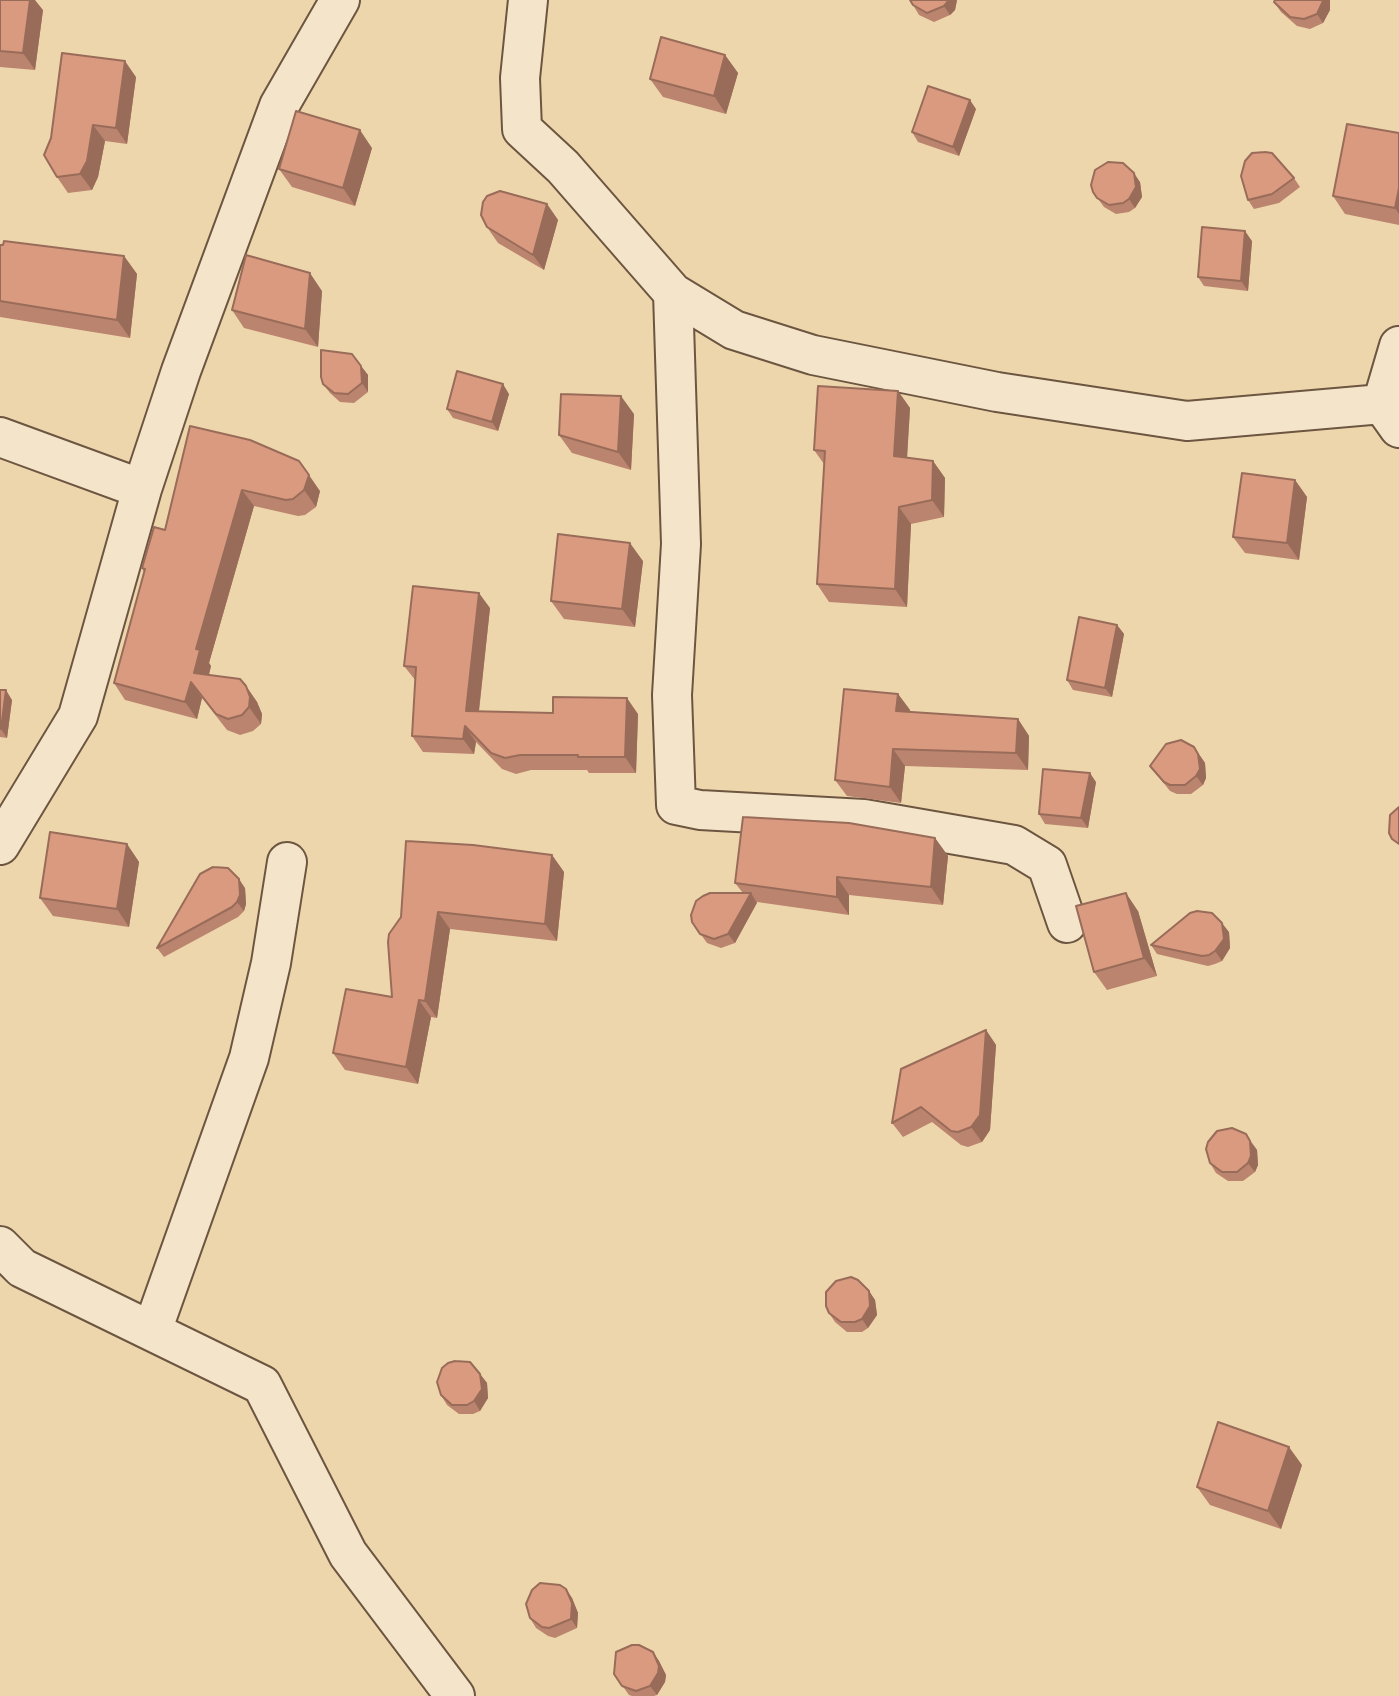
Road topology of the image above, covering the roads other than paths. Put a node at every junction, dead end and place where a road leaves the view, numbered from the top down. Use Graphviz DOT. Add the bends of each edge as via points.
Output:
graph roads {
  1 [pos="340,0"];
  2 [pos="528,0"];
  3 [pos="673,293"];
  4 [pos="1399,346"];
  5 [pos="1391,416"];
  6 [pos="0,437"];
  7 [pos="142,489"];
  8 [pos="0,845"];
  9 [pos="287,862"];
  10 [pos="1067,923"];
  11 [pos="0,1246"];
  12 [pos="152,1331"];
  13 [pos="456,1696"];
  1 -- 7 [label="street" via="279,106"];
  2 -- 3 [label="street" via="520,78 522,129 563,167"];
  3 -- 5 [label="street" via="734,330 813,355 997,392 1187,421"];
  3 -- 10 [label="street" via="681,544 672,695 676,805 864,819 1014,845 1046,865"];
  4 -- 5 [label="street"];
  6 -- 7 [label="street"];
  7 -- 8 [label="street" via="78,716"];
  9 -- 12 [label="street" via="271,963 249,1058"];
  11 -- 12 [label="street" via="22,1268"];
  12 -- 13 [label="street" via="262,1385 348,1554"];
}
